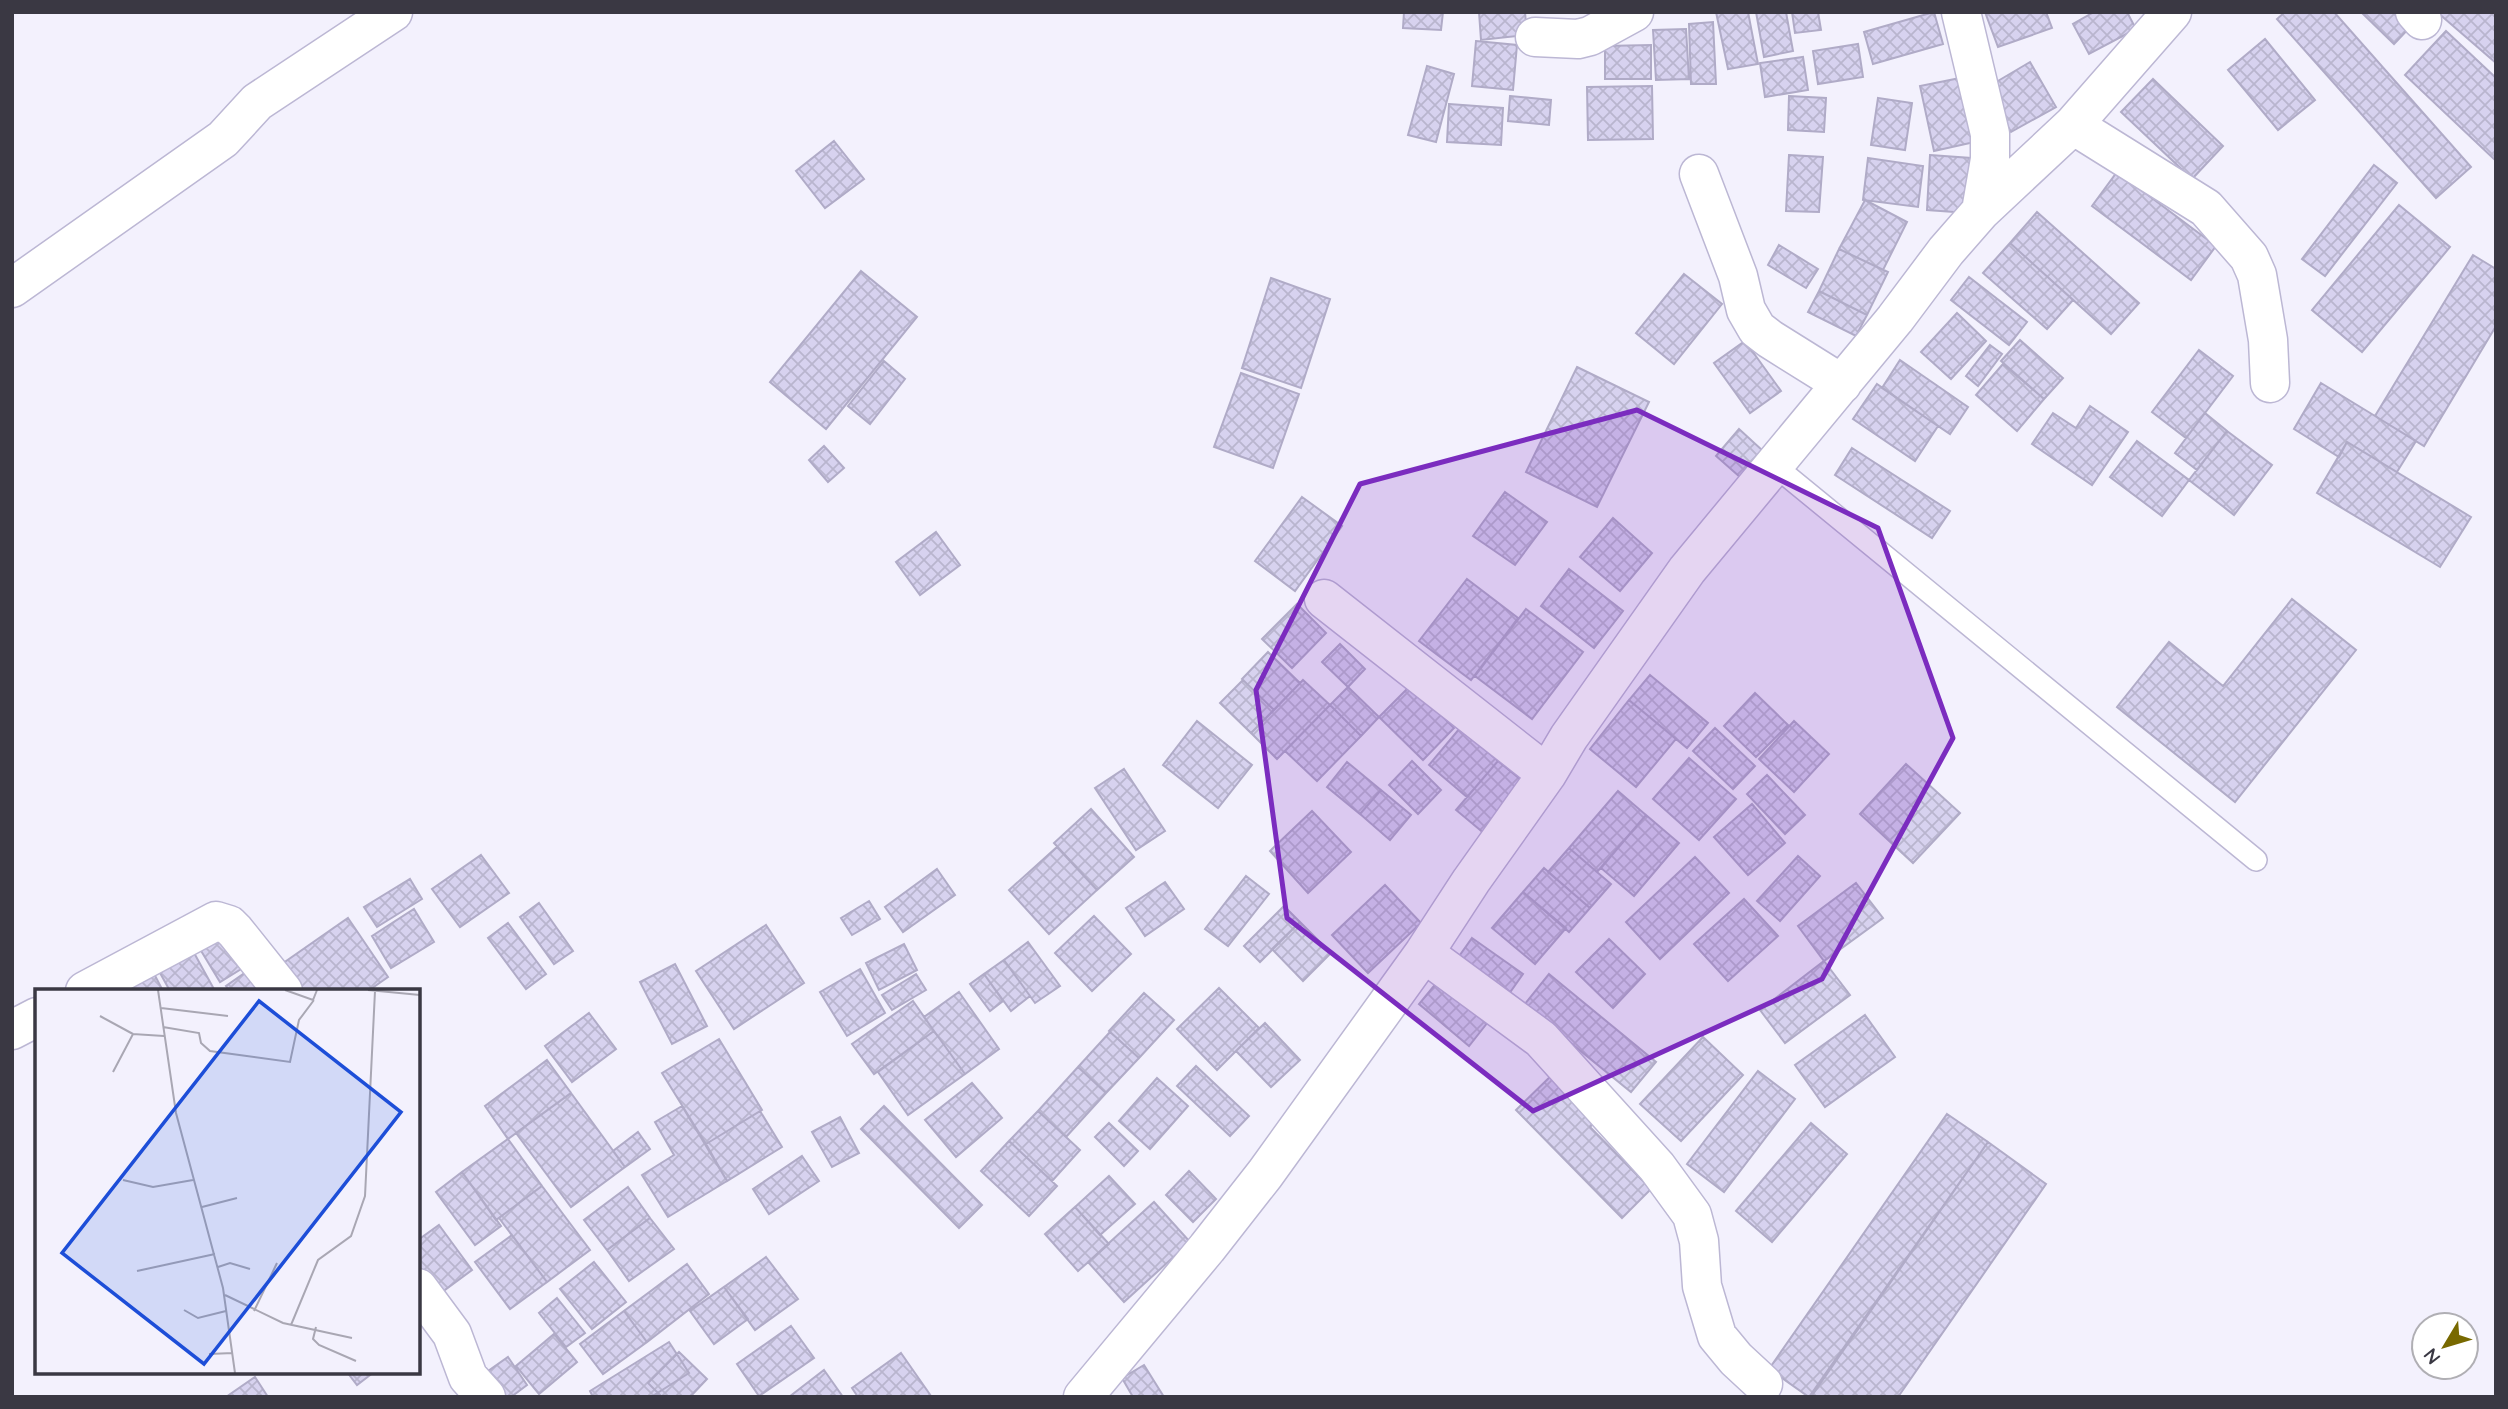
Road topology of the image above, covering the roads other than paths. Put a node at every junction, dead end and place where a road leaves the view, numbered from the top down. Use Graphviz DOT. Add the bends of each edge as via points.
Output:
graph roads {
  1 [pos="393,12"];
  2 [pos="1633,12"];
  3 [pos="1961,12"];
  4 [pos="2172,12"];
  5 [pos="1535,37"];
  6 [pos="2073,125"];
  7 [pos="1699,174"];
  8 [pos="1980,211"];
  9 [pos="12,288"];
  10 [pos="2270,383"];
  11 [pos="1842,384"];
  12 [pos="1774,466"];
  13 [pos="1324,599"];
  14 [pos="1547,774"];
  15 [pos="2256,860"];
  16 [pos="1424,953"];
  17 [pos="89,989"];
  18 [pos="281,989"];
  19 [pos="35,1018"];
  20 [pos="12,1030"];
  21 [pos="420,1290"];
  22 [pos="1763,1384"];
  23 [pos="486,1397"];
  24 [pos="1083,1397"];
  1 -- 9 [label="street" via="257,102 223,139"];
  2 -- 5 [label="street" via="1590,36"];
  3 -- 8 [label="street" via="1990,134"];
  4 -- 6 [label="street"];
  6 -- 8 [label="street"];
  6 -- 10 [label="street" via="2206,208 2249,257 2257,275 2268,340"];
  7 -- 11 [label="street" via="1738,276 1746,310 1757,329"];
  8 -- 11 [label="street"];
  11 -- 12 [label="street"];
  12 -- 14 [label="street" via="1687,570"];
  12 -- 15 [label="lane"];
  13 -- 14 [label="street"];
  14 -- 16 [label="street"];
  16 -- 22 [label="street" via="1541,1039 1657,1167 1692,1215 1702,1286 1717,1336"];
  16 -- 24 [label="street" via="1265,1174"];
  17 -- 18 [label="street" via="216,921 235,931"];
  19 -- 20 [label="street"];
  21 -- 23 [label="street" via="452,1334 468,1377"];
}
